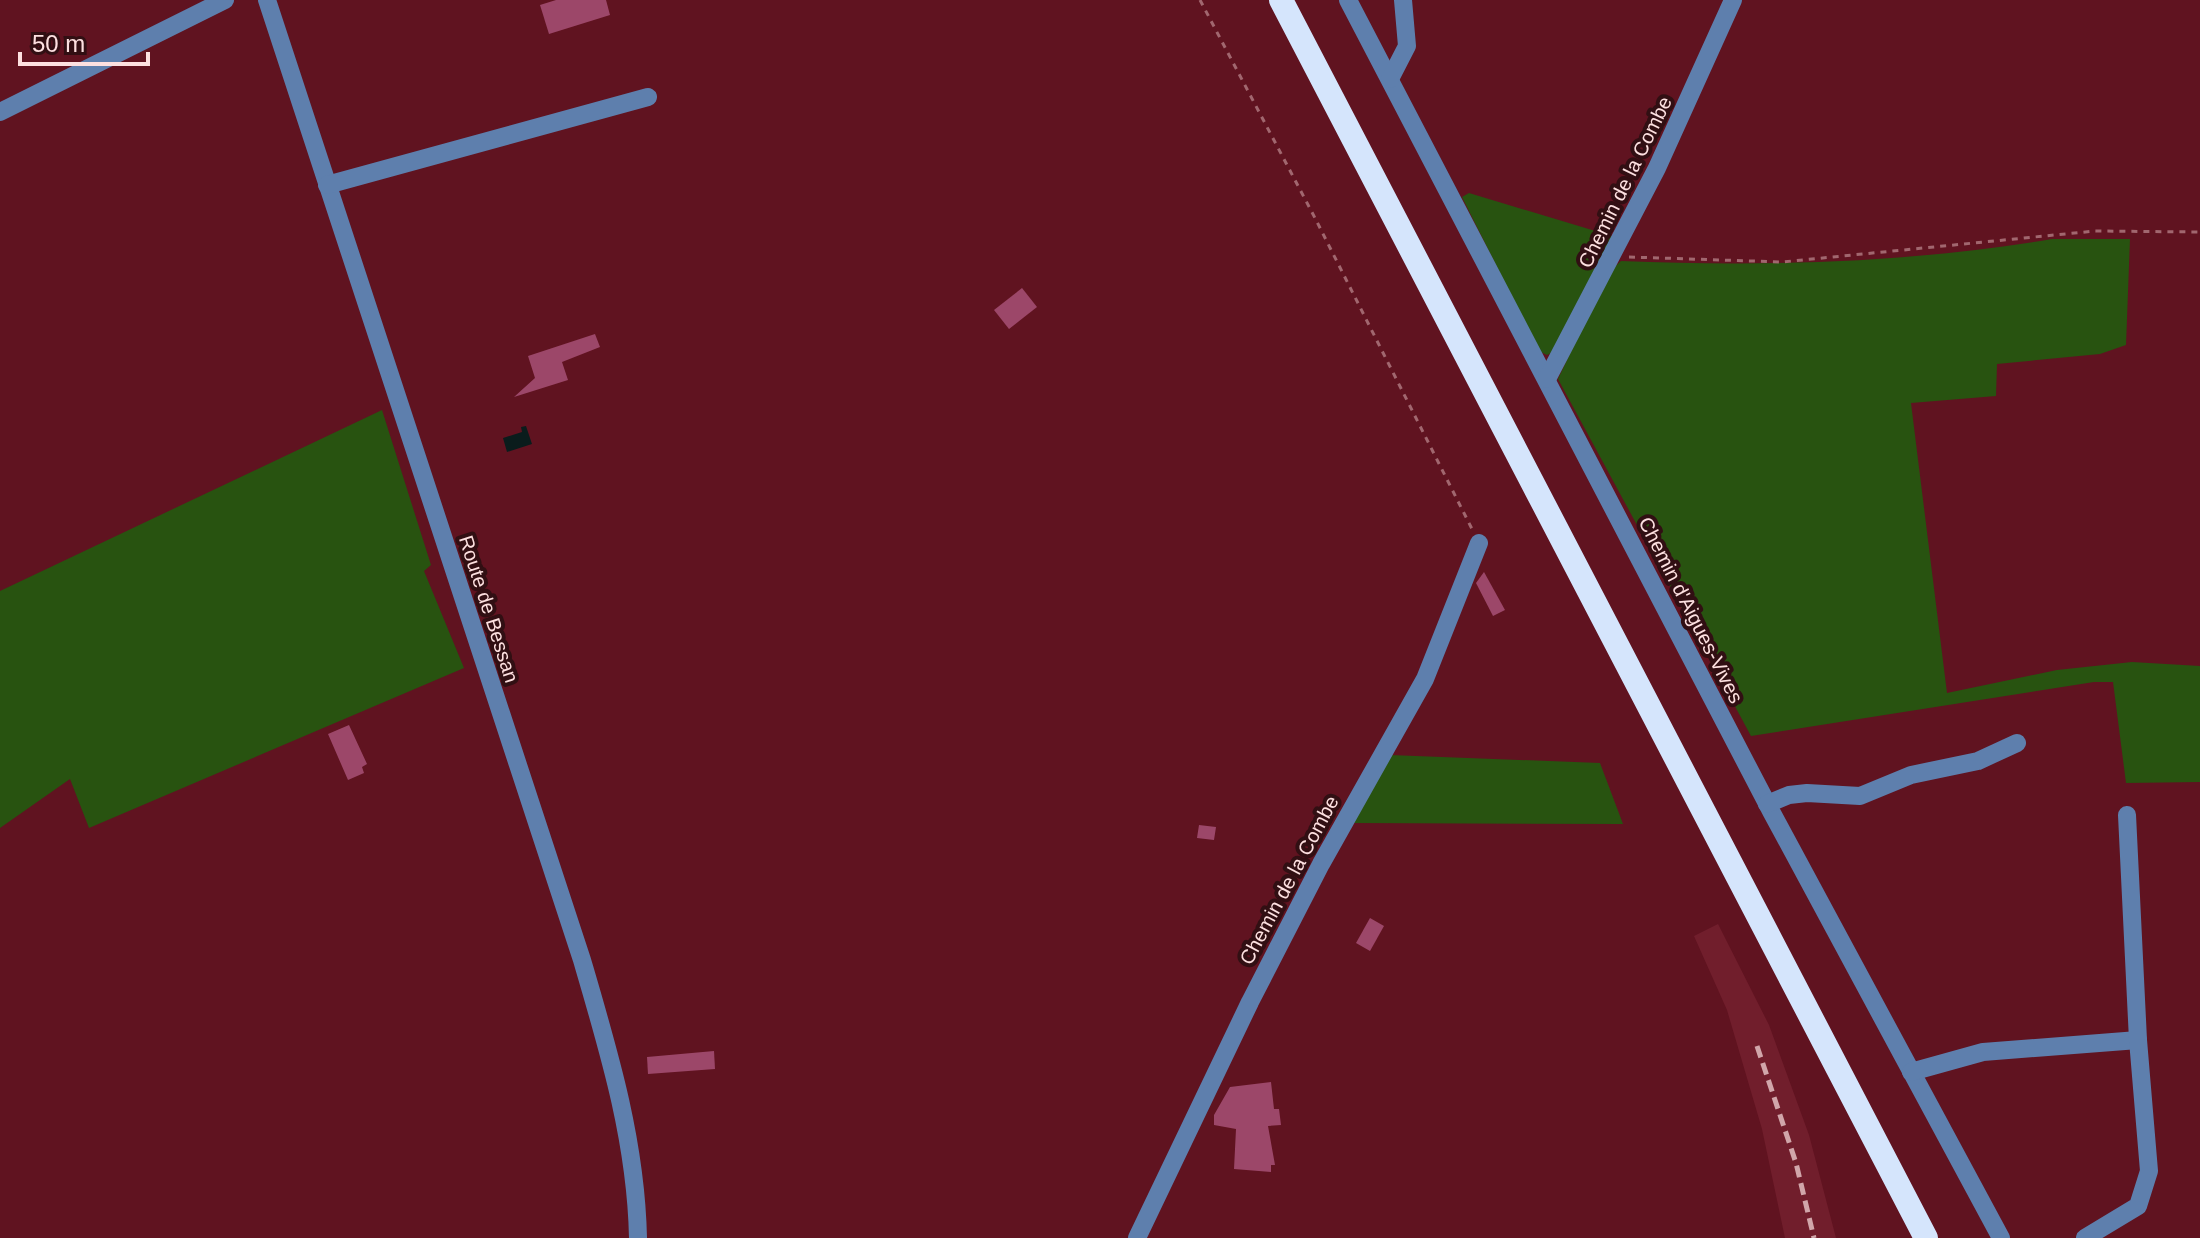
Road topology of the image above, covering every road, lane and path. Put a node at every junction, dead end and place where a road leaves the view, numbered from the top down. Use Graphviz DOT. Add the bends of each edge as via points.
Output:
graph roads {
  1 [pos="225,0"];
  2 [pos="267,0"];
  3 [pos="1200,0"];
  4 [pos="1281,0"];
  5 [pos="1348,0"];
  6 [pos="1403,0"];
  7 [pos="1733,0"];
  8 [pos="1390,79"];
  9 [pos="648,97"];
  10 [pos="0,112"];
  11 [pos="327,185"];
  12 [pos="2200,232"];
  13 [pos="1613,256"];
  14 [pos="1547,379"];
  15 [pos="1479,543"];
  16 [pos="2017,743"];
  17 [pos="1767,804"];
  18 [pos="2127,815"];
  19 [pos="2138,1040"];
  20 [pos="1911,1072"];
  21 [pos="638,1238"];
  22 [pos="1137,1238"];
  23 [pos="1926,1238"];
  24 [pos="2001,1238"];
  25 [pos="2085,1238"];
  1 -- 10 [label="street"];
  2 -- 11 [label="street, Route de Bessan"];
  3 -- 15 [label="path"];
  4 -- 23 [label="highway"];
  5 -- 8 [label="street, Chemin d'Aigues-Vives"];
  6 -- 8 [label="street" via="1407,46"];
  7 -- 13 [label="street, Chemin de la Combe"];
  8 -- 14 [label="street, Chemin d'Aigues-Vives"];
  9 -- 11 [label="street"];
  11 -- 21 [label="street, Route de Bessan" via="621,1092 637,1192"];
  12 -- 13 [label="path" via="2095,231 1782,262"];
  13 -- 14 [label="street, Chemin de la Combe"];
  14 -- 17 [label="street, Chemin d'Aigues-Vives"];
  15 -- 22 [label="street, Chemin de la Combe" via="1425,679 1264,974"];
  16 -- 17 [label="street" via="1978,761 1911,775 1860,796 1807,793"];
  17 -- 20 [label="street, Chemin d'Aigues-Vives"];
  18 -- 19 [label="street"];
  19 -- 20 [label="street" via="1983,1052"];
  19 -- 25 [label="street" via="2149,1171 2138,1206"];
  20 -- 24 [label="street, Chemin d'Aigues-Vives"];
}
